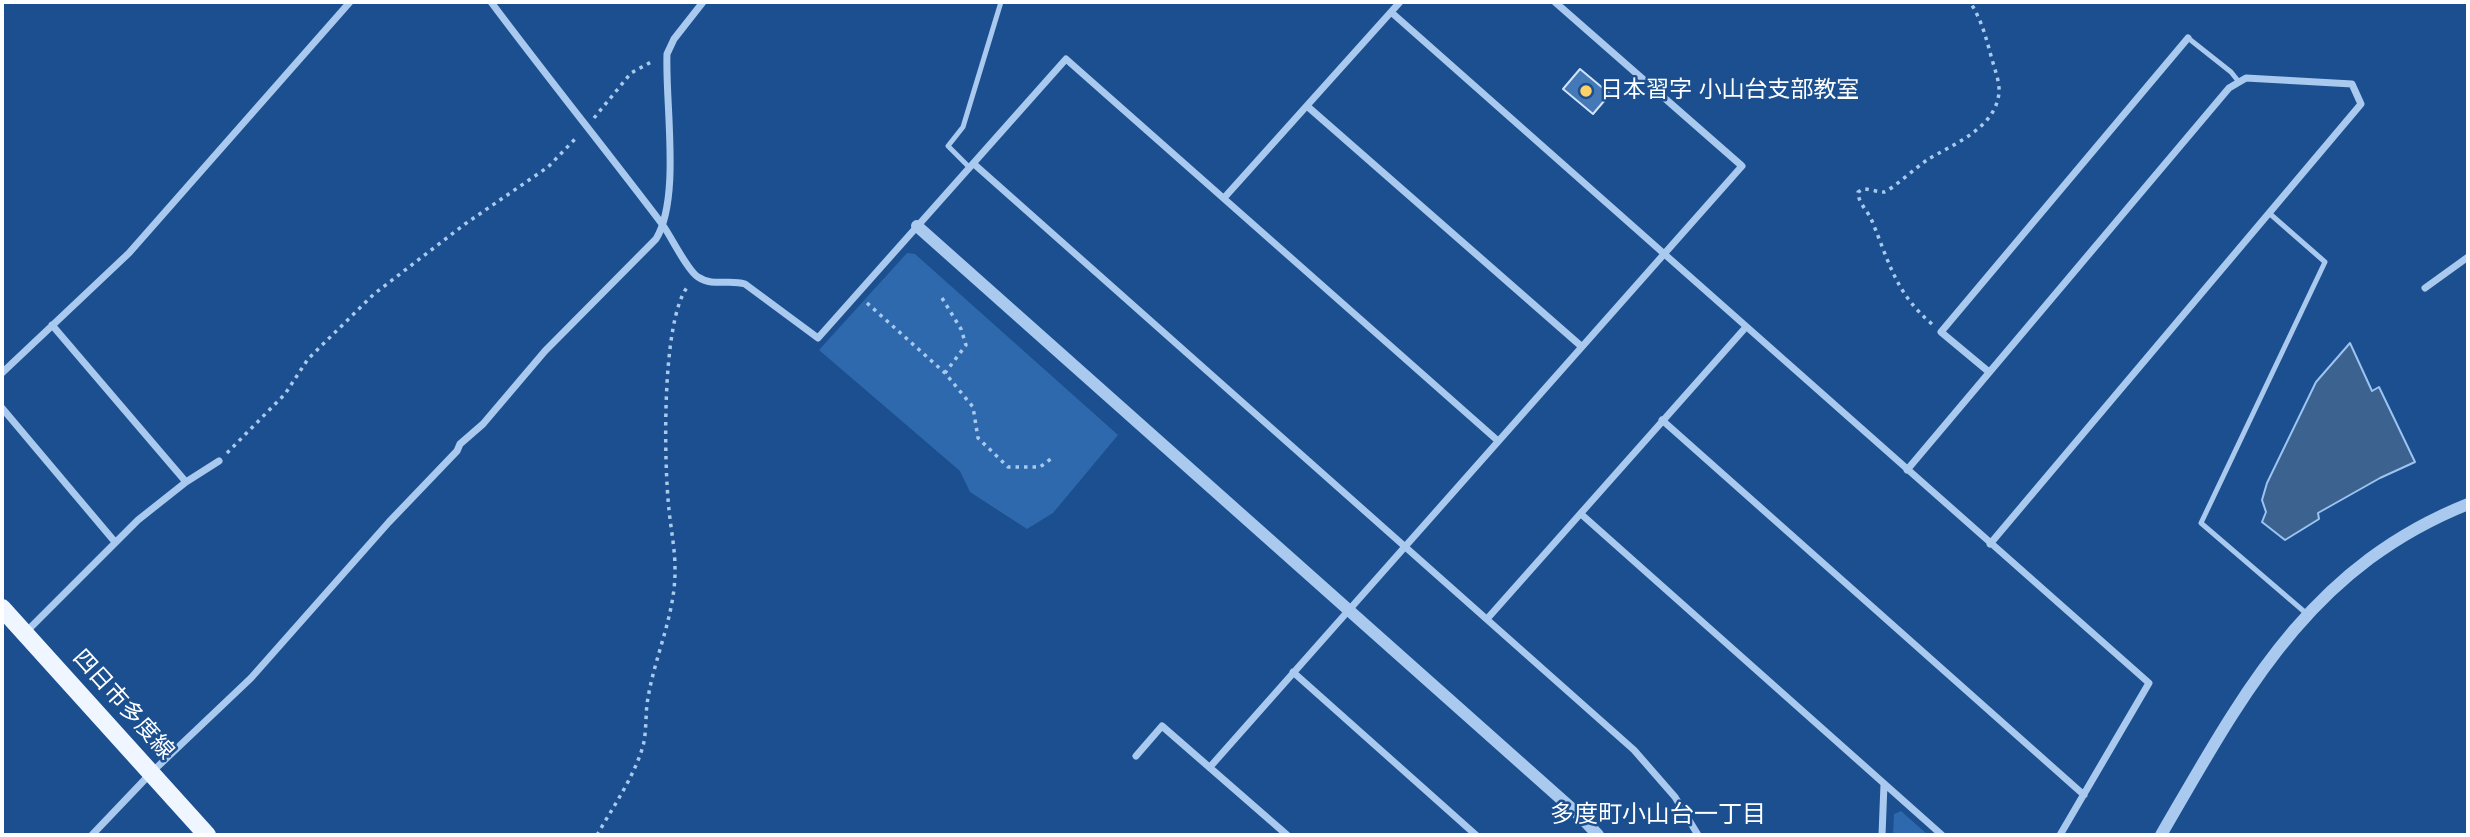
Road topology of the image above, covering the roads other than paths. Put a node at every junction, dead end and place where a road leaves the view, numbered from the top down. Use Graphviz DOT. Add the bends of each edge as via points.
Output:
graph roads {
  1 [pos="351,2"];
  2 [pos="491,2"];
  3 [pos="703,2"];
  4 [pos="1001,2"];
  5 [pos="1400,2"];
  6 [pos="1555,2"];
  7 [pos="1391,12"];
  8 [pos="2188,38"];
  9 [pos="2239,82"];
  10 [pos="1307,106"];
  11 [pos="972,166"];
  12 [pos="1224,198"];
  13 [pos="2269,212"];
  14 [pos="917,226"];
  15 [pos="664,227"];
  16 [pos="1663,254"];
  17 [pos="2468,257"];
  18 [pos="2425,288"];
  19 [pos="52,325"];
  20 [pos="1746,327"];
  21 [pos="1581,346"];
  22 [pos="1989,372"];
  23 [pos="2,373"];
  24 [pos="2,408"];
  25 [pos="1662,420"];
  26 [pos="1497,440"];
  27 [pos="219,461"];
  28 [pos="1907,470"];
  29 [pos="186,482"];
  30 [pos="2468,503"];
  31 [pos="1581,514"];
  32 [pos="116,542"];
  33 [pos="1990,544"];
  34 [pos="1404,547"];
  35 [pos="2,608"];
  36 [pos="1348,610"];
  37 [pos="2307,614"];
  38 [pos="1487,619"];
  39 [pos="24,633"];
  40 [pos="1293,672"];
  41 [pos="1136,755"];
  42 [pos="1210,767"];
  43 [pos="152,772"];
  44 [pos="1884,784"];
  45 [pos="2084,795"];
  46 [pos="92,835"];
  47 [pos="207,835"];
  48 [pos="1287,835"];
  49 [pos="1476,835"];
  50 [pos="1598,835"];
  51 [pos="1698,835"];
  52 [pos="1882,835"];
  53 [pos="1942,835"];
  54 [pos="2060,835"];
  55 [pos="2161,835"];
  1 -- 19 [label="street" via="129,253"];
  2 -- 15 [label="street"];
  3 -- 15 [label="street" via="667,54 669,183"];
  4 -- 11 [label="lane" via="963,127 948,146"];
  5 -- 7 [label="street"];
  6 -- 16 [label="street" via="1742,166"];
  7 -- 10 [label="street"];
  7 -- 16 [label="street"];
  8 -- 9 [label="lane"];
  8 -- 22 [label="street" via="1941,332"];
  9 -- 13 [label="street" via="2246,78 2352,84 2361,104"];
  9 -- 22 [label="street" via="2229,88"];
  10 -- 12 [label="street"];
  10 -- 21 [label="street"];
  11 -- 12 [label="street" via="1066,59"];
  11 -- 14 [label="street"];
  11 -- 34 [label="street"];
  12 -- 26 [label="street"];
  13 -- 33 [label="street"];
  13 -- 37 [label="lane" via="2325,262 2200,523"];
  14 -- 15 [label="street" via="818,338 745,284 696,276"];
  14 -- 36 [label="street"];
  15 -- 43 [label="street" via="545,351 251,678"];
  16 -- 20 [label="street"];
  16 -- 21 [label="street"];
  17 -- 18 [label="street"];
  19 -- 23 [label="street"];
  19 -- 29 [label="street"];
  20 -- 25 [label="street"];
  20 -- 28 [label="street"];
  21 -- 26 [label="street"];
  22 -- 28 [label="street"];
  24 -- 32 [label="street"];
  25 -- 31 [label="street"];
  25 -- 45 [label="street"];
  26 -- 34 [label="street"];
  27 -- 29 [label="street"];
  28 -- 33 [label="street"];
  29 -- 32 [label="street"];
  30 -- 37 [label="street" via="2431,519 2380,551"];
  31 -- 38 [label="street"];
  31 -- 44 [label="street"];
  32 -- 39 [label="street"];
  33 -- 45 [label="street" via="2150,683"];
  34 -- 36 [label="street"];
  34 -- 38 [label="street"];
  35 -- 39 [label="main road, 四日市多度線"];
  36 -- 40 [label="street"];
  36 -- 50 [label="street"];
  37 -- 55 [label="street" via="2266,664 2221,732"];
  38 -- 51 [label="street" via="1649,766"];
  39 -- 43 [label="main road, 四日市多度線"];
  40 -- 42 [label="street"];
  40 -- 49 [label="street"];
  41 -- 42 [label="street" via="1161,726"];
  42 -- 48 [label="street"];
  43 -- 46 [label="street"];
  43 -- 47 [label="main road, 四日市多度線"];
  44 -- 52 [label="street"];
  44 -- 53 [label="street"];
  45 -- 54 [label="street"];
}
